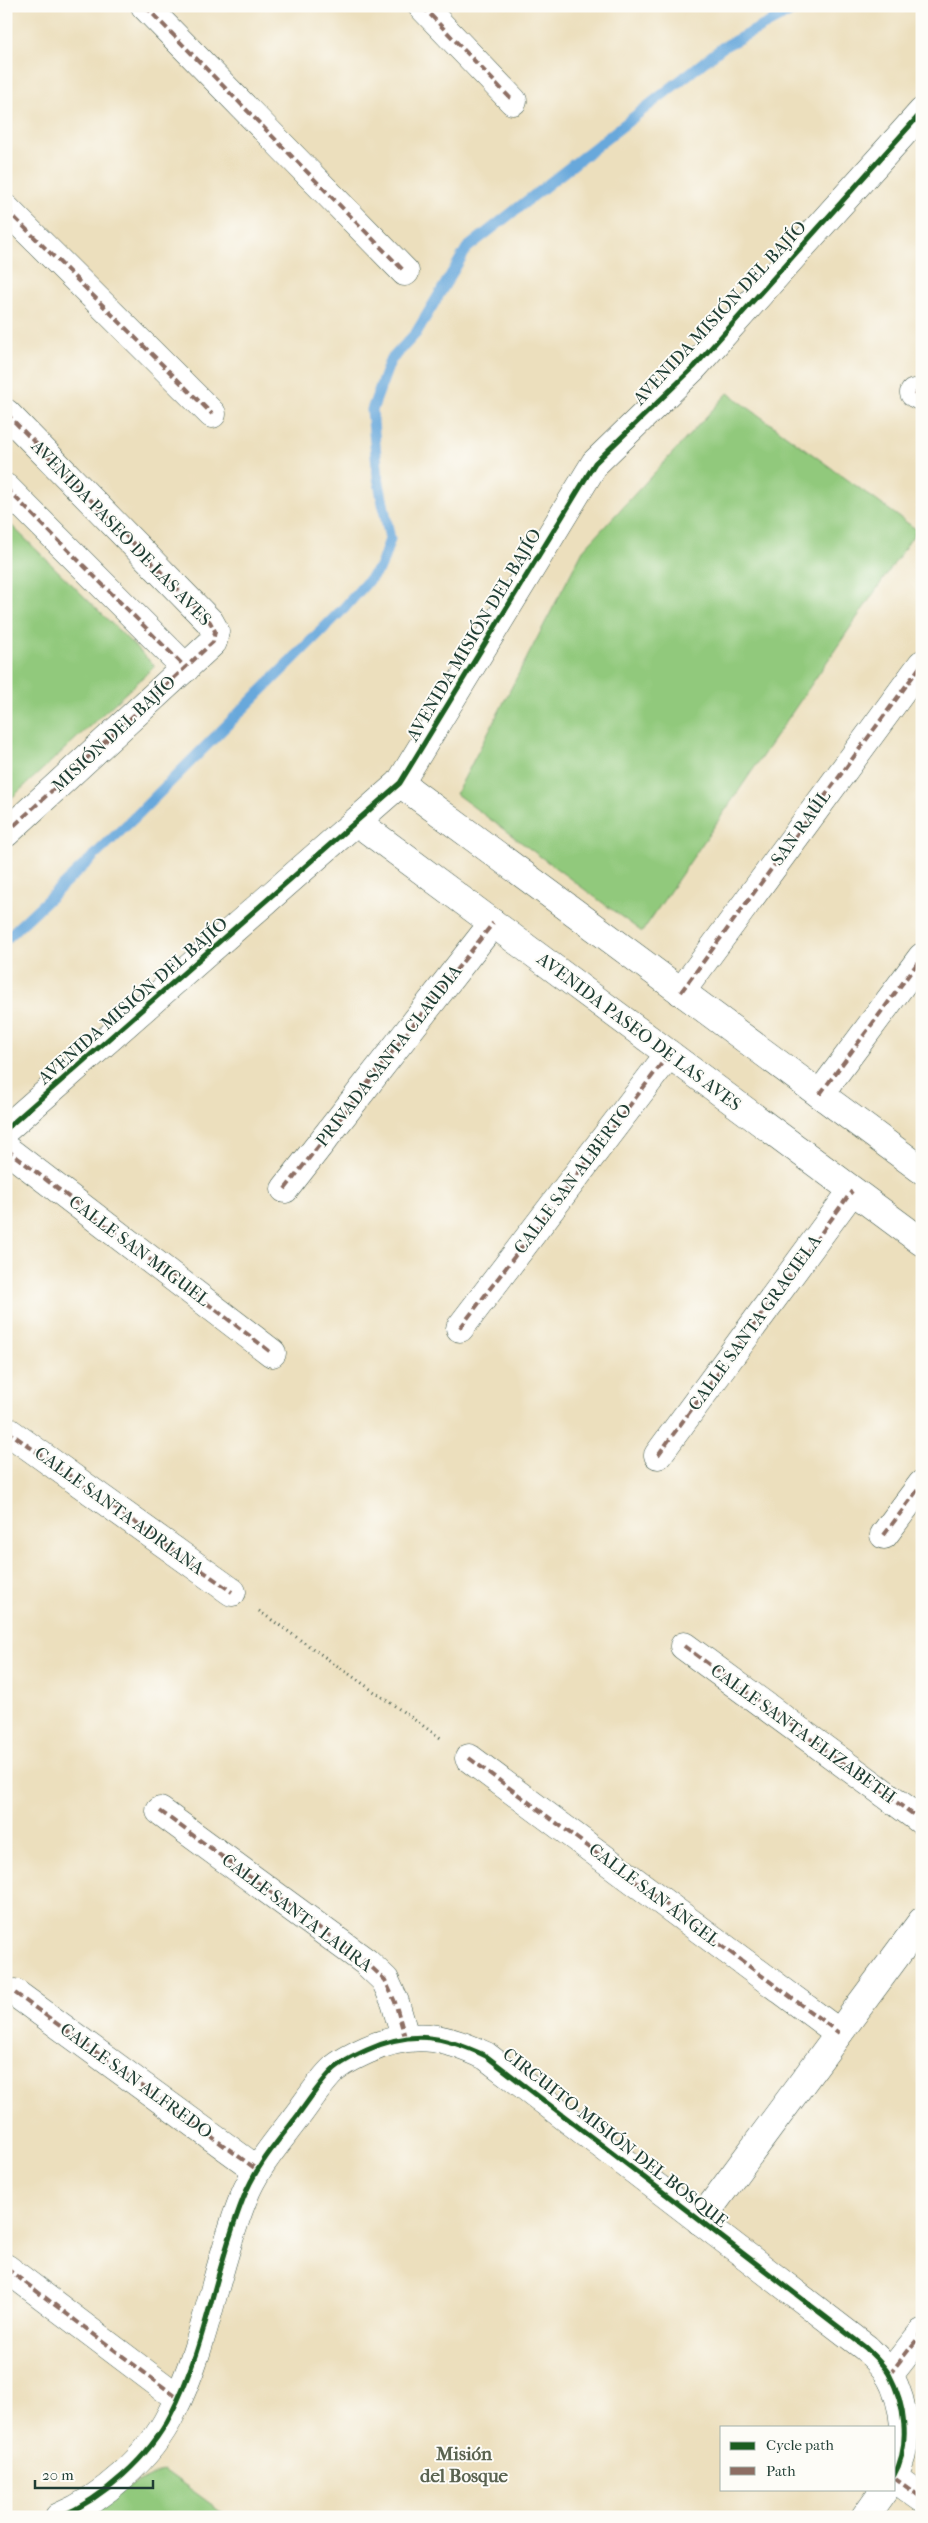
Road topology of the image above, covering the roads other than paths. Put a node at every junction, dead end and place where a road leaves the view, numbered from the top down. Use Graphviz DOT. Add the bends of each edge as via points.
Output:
graph roads {
  1 [pos="145,6"];
  2 [pos="422,6"];
  3 [pos="514,101"];
  4 [pos="922,112"];
  5 [pos="6,208"];
  6 [pos="405,272"];
  7 [pos="6,413"];
  8 [pos="212,414"];
  9 [pos="6,488"];
  10 [pos="215,631"];
  11 [pos="922,664"];
  12 [pos="186,668"];
  13 [pos="400,783"];
  14 [pos="356,822"];
  15 [pos="6,833"];
  16 [pos="493,923"];
  17 [pos="922,957"];
  18 [pos="681,992"];
  19 [pos="669,1054"];
  20 [pos="820,1094"];
  21 [pos="6,1129"];
  22 [pos="6,1149"];
  23 [pos="922,1170"];
  24 [pos="285,1188"];
  25 [pos="852,1190"];
  26 [pos="922,1242"];
  27 [pos="460,1328"];
  28 [pos="272,1353"];
  29 [pos="6,1430"];
  30 [pos="658,1455"];
  31 [pos="922,1484"];
  32 [pos="884,1535"];
  33 [pos="232,1592"];
  34 [pos="684,1646"];
  35 [pos="469,1758"];
  36 [pos="160,1811"];
  37 [pos="922,1821"];
  38 [pos="922,1920"];
  39 [pos="15,1993"];
  40 [pos="839,2033"];
  41 [pos="405,2037"];
  42 [pos="256,2169"];
  43 [pos="700,2222"];
  44 [pos="6,2268"];
  45 [pos="922,2333"];
  46 [pos="889,2375"];
  47 [pos="178,2398"];
  48 [pos="896,2473"];
  49 [pos="896,2478"];
  50 [pos="884,2490"];
  51 [pos="922,2498"];
  52 [pos="59,2517"];
  53 [pos="865,2517"];
  1 -- 6 [label="street"];
  2 -- 3 [label="street"];
  4 -- 13 [label="street, AVENIDA MISIÓN DEL BAJÍO" via="694,367 595,463"];
  5 -- 8 [label="street"];
  7 -- 10 [label="street, AVENIDA PASEO DE LAS AVES" via="210,622"];
  9 -- 12 [label="street"];
  10 -- 12 [label="street, MISIÓN DEL BAJÍO" via="213,642"];
  11 -- 18 [label="street, SAN RAÚL"];
  12 -- 15 [label="street, MISIÓN DEL BAJÍO"];
  13 -- 14 [label="street, AVENIDA MISIÓN DEL BAJÍO"];
  13 -- 18 [label="street"];
  14 -- 16 [label="street, AVENIDA PASEO DE LAS AVES"];
  14 -- 21 [label="street, AVENIDA MISIÓN DEL BAJÍO"];
  16 -- 19 [label="street, AVENIDA PASEO DE LAS AVES"];
  16 -- 24 [label="street, PRIVADA SANTA CLAUDIA"];
  17 -- 20 [label="street"];
  18 -- 20 [label="street"];
  19 -- 25 [label="street, AVENIDA PASEO DE LAS AVES"];
  19 -- 27 [label="street, CALLE SAN ALBERTO"];
  20 -- 23 [label="street"];
  22 -- 28 [label="street, CALLE SAN MIGUEL"];
  25 -- 26 [label="street, AVENIDA PASEO DE LAS AVES"];
  25 -- 30 [label="street, CALLE SANTA GRACIELA"];
  29 -- 33 [label="street, CALLE SANTA ADRIANA"];
  31 -- 32 [label="street"];
  34 -- 37 [label="street, CALLE SANTA ELIZABETH"];
  35 -- 40 [label="street, CALLE SAN ÁNGEL"];
  36 -- 41 [label="street, CALLE SANTA LAURA" via="366,1962 385,1980"];
  38 -- 40 [label="street, CIRCUITO MISIÓN DEL BOSQUE"];
  39 -- 42 [label="street, CALLE SAN ALFREDO"];
  40 -- 43 [label="street, CIRCUITO MISIÓN DEL BOSQUE"];
  41 -- 42 [label="street, CIRCUITO MISIÓN DEL BOSQUE" via="354,2055 334,2069"];
  41 -- 43 [label="street, CIRCUITO MISIÓN DEL BOSQUE" via="458,2042 486,2056"];
  42 -- 47 [label="street, CIRCUITO MISIÓN DEL BOSQUE" via="243,2199 191,2370"];
  43 -- 46 [label="street, CIRCUITO MISIÓN DEL BOSQUE" via="866,2348"];
  44 -- 47 [label="street"];
  45 -- 46 [label="street"];
  46 -- 48 [label="street, CIRCUITO MISIÓN DEL BOSQUE" via="904,2421 905,2443"];
  47 -- 52 [label="street, CIRCUITO MISIÓN DEL BOSQUE" via="170,2416 146,2449 115,2482 93,2500"];
  49 -- 51 [label="street"];
  50 -- 53 [label="street"];
}
